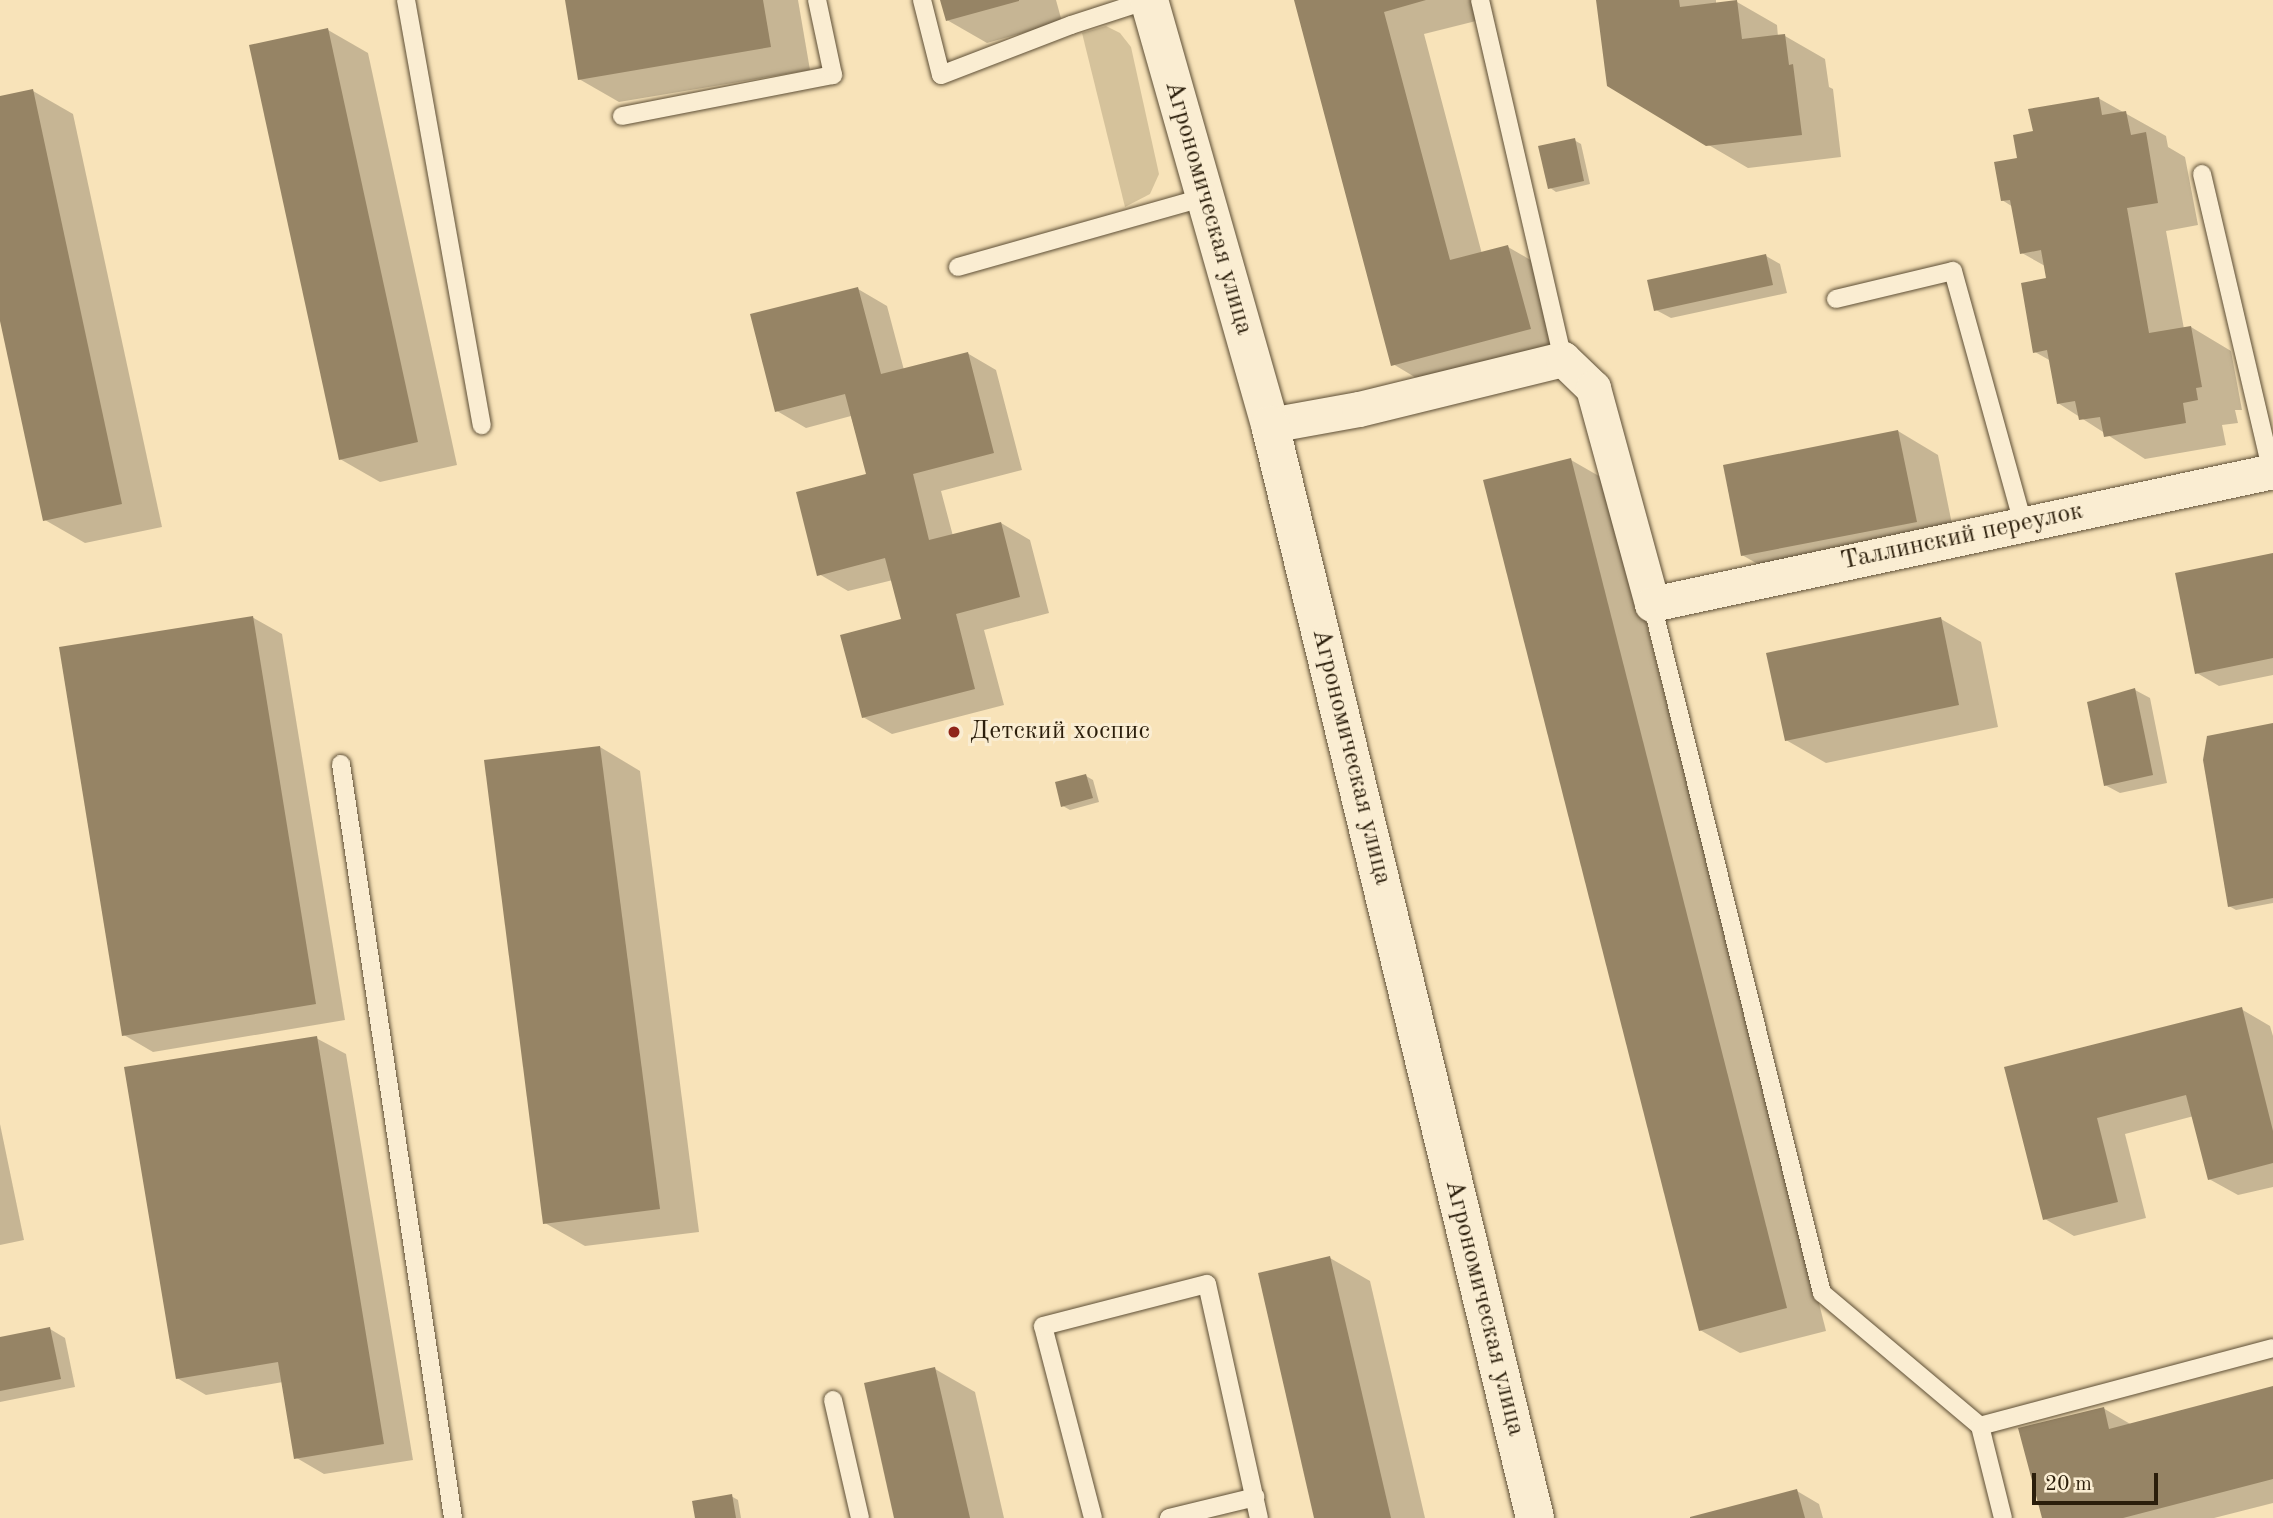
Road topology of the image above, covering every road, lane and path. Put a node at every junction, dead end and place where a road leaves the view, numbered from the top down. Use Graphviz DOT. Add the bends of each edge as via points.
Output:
graph roads {
  1 [pos="406,0"];
  2 [pos="817,0"];
  3 [pos="922,0"];
  4 [pos="1148,0"];
  5 [pos="1480,0"];
  6 [pos="622,116"];
  7 [pos="2202,174"];
  8 [pos="1205,197"];
  9 [pos="958,267"];
  10 [pos="1836,299"];
  11 [pos="1563,359"];
  12 [pos="482,425"];
  13 [pos="1270,425"];
  14 [pos="2273,472"];
  15 [pos="2023,523"];
  16 [pos="1652,604"];
  17 [pos="341,764"];
  18 [pos="2273,1348"];
  19 [pos="833,1400"];
  20 [pos="1980,1426"];
  21 [pos="1255,1497"];
  22 [pos="453,1518"];
  23 [pos="860,1518"];
  24 [pos="1093,1518"];
  25 [pos="1169,1518"];
  26 [pos="1259,1518"];
  27 [pos="1535,1518"];
  28 [pos="2003,1518"];
  1 -- 12 [label="lane"];
  2 -- 6 [label="lane" via="833,75"];
  3 -- 4 [label="lane" via="941,75"];
  4 -- 8 [label="street, Агрономическая улица"];
  5 -- 11 [label="lane"];
  7 -- 14 [label="lane"];
  8 -- 9 [label="lane"];
  8 -- 13 [label="street, Агрономическая улица"];
  10 -- 15 [label="lane" via="1953,271"];
  11 -- 13 [label="street" via="1359,409"];
  11 -- 16 [label="street" via="1593,388"];
  13 -- 27 [label="street, Агрономическая улица"];
  14 -- 15 [label="street, Таллинский переулок"];
  15 -- 16 [label="street, Таллинский переулок"];
  16 -- 20 [label="lane" via="1822,1293"];
  17 -- 22 [label="lane"];
  18 -- 20 [label="lane"];
  19 -- 23 [label="lane"];
  20 -- 28 [label="lane"];
  21 -- 24 [label="lane" via="1207,1284 1043,1326"];
  21 -- 25 [label="lane"];
  21 -- 26 [label="lane"];
}
